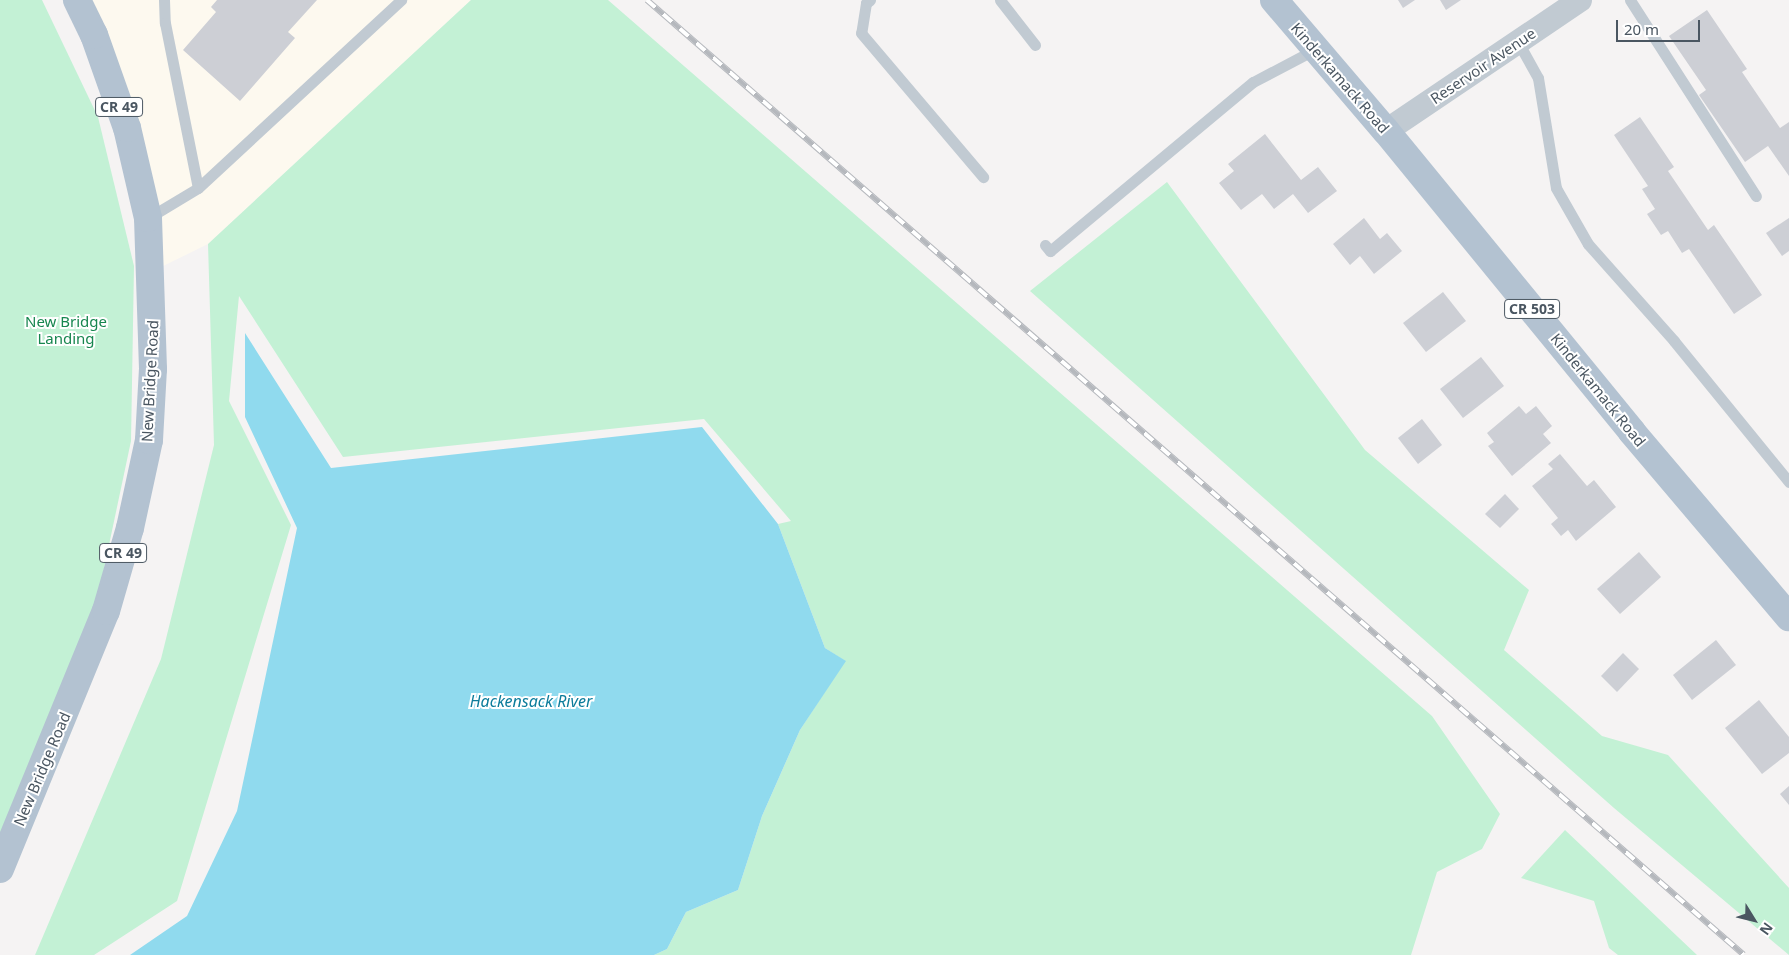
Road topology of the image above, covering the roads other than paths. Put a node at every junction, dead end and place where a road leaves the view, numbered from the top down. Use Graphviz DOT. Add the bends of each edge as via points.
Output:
graph roads {
  1 [pos="77,0"];
  2 [pos="164,0"];
  3 [pos="401,0"];
  4 [pos="870,0"];
  5 [pos="1000,0"];
  6 [pos="1274,0"];
  7 [pos="1580,0"];
  8 [pos="1630,0"];
  9 [pos="1518,42"];
  10 [pos="1035,45"];
  11 [pos="1314,50"];
  12 [pos="1386,131"];
  13 [pos="983,177"];
  14 [pos="198,188"];
  15 [pos="1756,196"];
  16 [pos="148,218"];
  17 [pos="1045,245"];
  18 [pos="1789,482"];
  19 [pos="1789,617"];
  20 [pos="0,869"];
  1 -- 16 [label="main road, New Bridge Road / CR 49" via="94,35 127,128"];
  2 -- 14 [label="lane" via="165,23"];
  3 -- 14 [label="lane"];
  4 -- 13 [label="lane" via="866,3 861,33"];
  5 -- 10 [label="lane"];
  6 -- 11 [label="main road, Kinderkamack Road / CR 503"];
  7 -- 9 [label="street, Reservoir Avenue"];
  8 -- 15 [label="lane"];
  9 -- 12 [label="street, Reservoir Avenue"];
  9 -- 18 [label="lane" via="1538,78 1556,188 1588,244 1674,341"];
  11 -- 12 [label="main road, Kinderkamack Road / CR 503"];
  11 -- 17 [label="lane" via="1253,82 1050,251"];
  12 -- 19 [label="main road, Kinderkamack Road / CR 503" via="1632,432"];
  14 -- 16 [label="lane"];
  16 -- 20 [label="main road, New Bridge Road / CR 49" via="153,369 148,440 130,528 103,620"];
}
